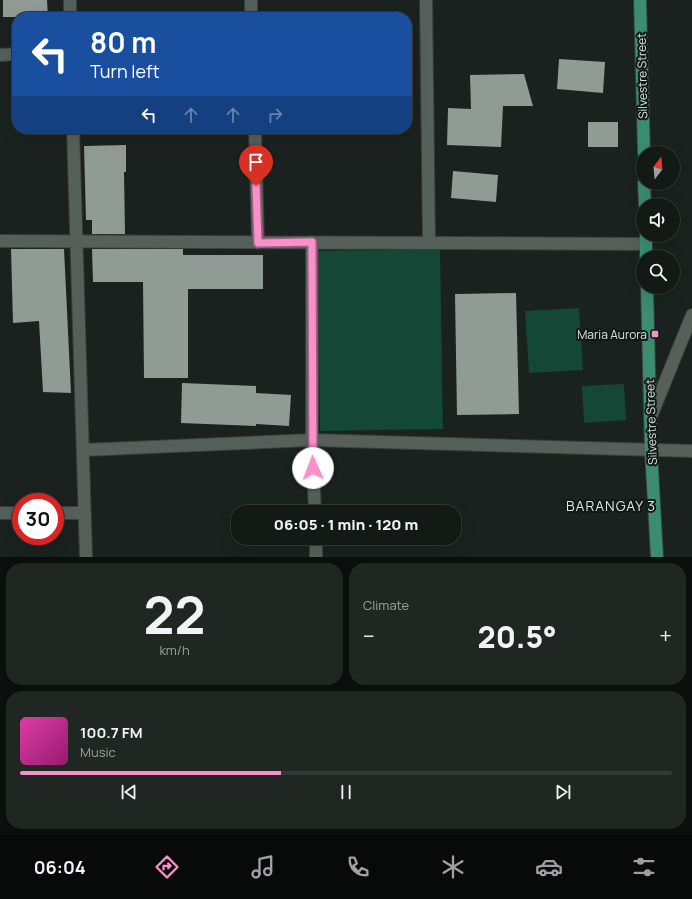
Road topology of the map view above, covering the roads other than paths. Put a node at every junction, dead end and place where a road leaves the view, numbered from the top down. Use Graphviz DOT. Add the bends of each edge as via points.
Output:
graph roads {
  1 [pos="70,0"];
  2 [pos="251,0"];
  3 [pos="426,0"];
  4 [pos="640,0"];
  5 [pos="70,12"];
  6 [pos="251,12"];
  7 [pos="12,54"];
  8 [pos="0,55"];
  9 [pos="73,134"];
  10 [pos="255,134"];
  11 [pos="644,146"];
  12 [pos="636,240"];
  13 [pos="0,241"];
  14 [pos="77,242"];
  15 [pos="312,242"];
  16 [pos="429,242"];
  17 [pos="258,243"];
  18 [pos="647,294"];
  19 [pos="692,315"];
  20 [pos="650,419"];
  21 [pos="312,440"];
  22 [pos="83,450"];
  23 [pos="651,450"];
  24 [pos="692,451"];
  25 [pos="315,505"];
  26 [pos="0,513"];
  27 [pos="12,513"];
  28 [pos="64,513"];
  29 [pos="85,513"];
  30 [pos="316,545"];
  31 [pos="86,557"];
  32 [pos="316,557"];
  33 [pos="657,557"];
  1 -- 5 [label="street"];
  2 -- 6 [label="street"];
  3 -- 16 [label="street"];
  4 -- 11 [label="main road, Silvestre Street"];
  7 -- 8 [label="street"];
  9 -- 14 [label="street"];
  10 -- 17 [label="street"];
  12 -- 16 [label="street"];
  13 -- 14 [label="street"];
  14 -- 17 [label="street"];
  14 -- 22 [label="street"];
  15 -- 16 [label="street"];
  15 -- 17 [label="street"];
  15 -- 21 [label="street"];
  18 -- 20 [label="main road, Silvestre Street"];
  19 -- 20 [label="street"];
  20 -- 23 [label="main road, Silvestre Street"];
  21 -- 22 [label="street"];
  21 -- 23 [label="street"];
  21 -- 25 [label="street"];
  22 -- 29 [label="street"];
  23 -- 24 [label="street"];
  23 -- 33 [label="main road, Silvestre Street"];
  26 -- 27 [label="street"];
  28 -- 29 [label="street"];
  29 -- 31 [label="street"];
  30 -- 32 [label="street"];
}
